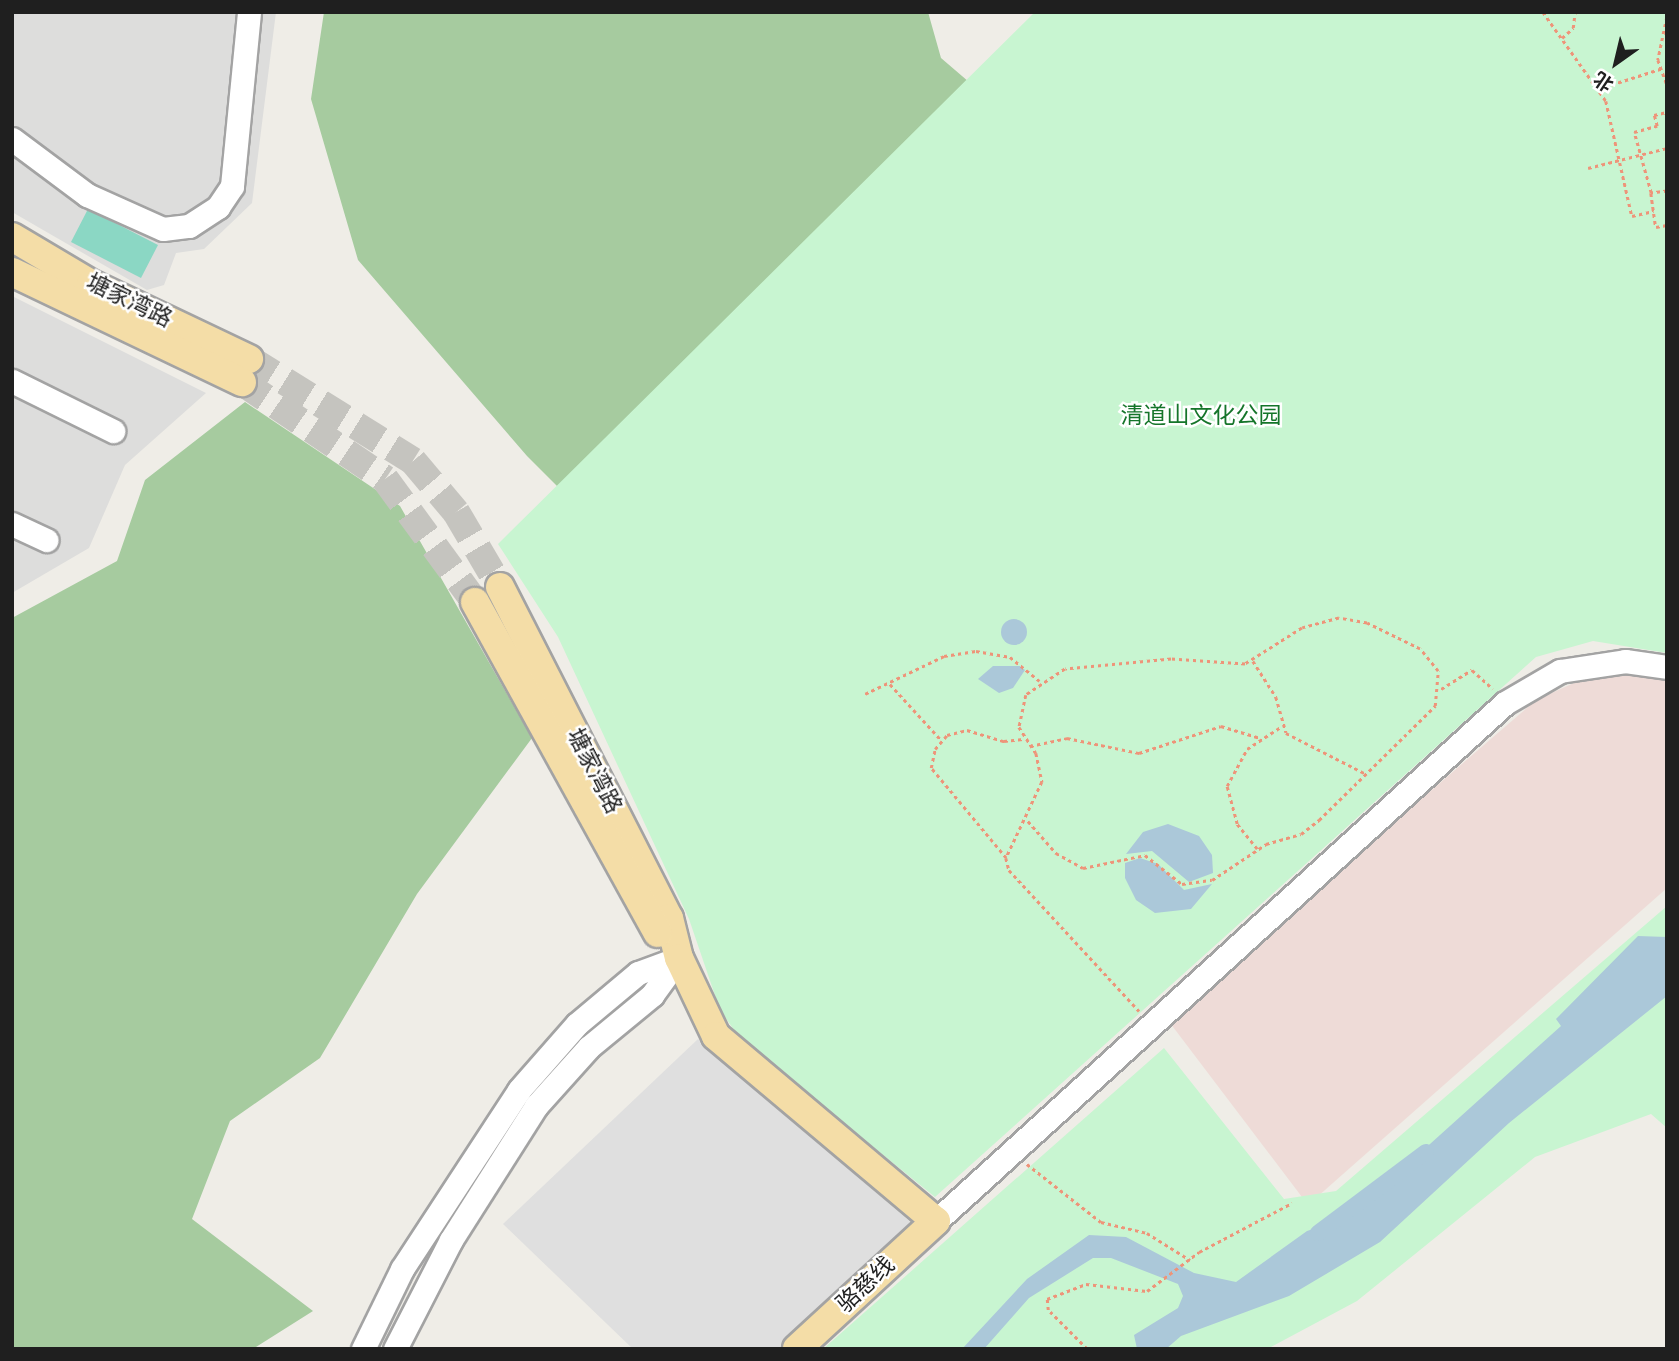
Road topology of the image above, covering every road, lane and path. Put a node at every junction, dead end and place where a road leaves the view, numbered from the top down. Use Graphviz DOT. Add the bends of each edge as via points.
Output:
graph roads {
  1 [pos="249,12"];
  2 [pos="1543,12"];
  3 [pos="1575,12"];
  4 [pos="1667,17"];
  5 [pos="1562,38"];
  6 [pos="1660,69"];
  7 [pos="1667,85"];
  8 [pos="1598,89"];
  9 [pos="1667,112"];
  10 [pos="12,139"];
  11 [pos="1667,148"];
  12 [pos="1640,155"];
  13 [pos="1620,160"];
  14 [pos="1588,167"];
  15 [pos="1667,191"];
  16 [pos="1651,194"];
  17 [pos="1653,211"];
  18 [pos="1667,225"];
  19 [pos="12,237"];
  20 [pos="12,272"];
  21 [pos="12,381"];
  22 [pos="113,430"];
  23 [pos="12,524"];
  24 [pos="46,540"];
  25 [pos="500,587"];
  26 [pos="475,602"];
  27 [pos="1252,661"];
  28 [pos="1667,667"];
  29 [pos="1040,681"];
  30 [pos="890,684"];
  31 [pos="1441,689"];
  32 [pos="864,694"];
  33 [pos="1504,703"];
  34 [pos="1282,726"];
  35 [pos="1024,738"];
  36 [pos="1260,738"];
  37 [pos="942,741"];
  38 [pos="1030,746"];
  39 [pos="1366,774"];
  40 [pos="1028,821"];
  41 [pos="1257,849"];
  42 [pos="1006,858"];
  43 [pos="678,958"];
  44 [pos="1151,1023"];
  45 [pos="1010,1153"];
  46 [pos="1292,1203"];
  47 [pos="936,1221"];
  48 [pos="1190,1260"];
  49 [pos="363,1349"];
  50 [pos="395,1349"];
  51 [pos="797,1349"];
  52 [pos="1087,1349"];
  1 -- 10 [label="street" via="232,186 218,207 189,226 163,229 87,195"];
  2 -- 5 [label="path"];
  3 -- 5 [label="path" via="1573,29"];
  4 -- 6 [label="path"];
  5 -- 8 [label="path"];
  6 -- 7 [label="path"];
  6 -- 8 [label="path"];
  8 -- 13 [label="path"];
  9 -- 12 [label="path" via="1654,115 1657,126 1634,132"];
  11 -- 12 [label="path"];
  12 -- 13 [label="path"];
  12 -- 16 [label="path"];
  13 -- 14 [label="path"];
  13 -- 17 [label="path" via="1632,216"];
  15 -- 16 [label="path"];
  16 -- 17 [label="path"];
  17 -- 18 [label="path" via="1656,227"];
  19 -- 20 [label="main road, 塘家湾路" via="245,371"];
  21 -- 22 [label="street"];
  23 -- 24 [label="street"];
  25 -- 43 [label="main road, 塘家湾路" via="669,918"];
  26 -- 43 [label="main road, 塘家湾路" via="651,926"];
  27 -- 29 [label="path" via="1089,667"];
  27 -- 31 [label="path" via="1302,628 1339,618 1367,623 1420,649 1438,671"];
  27 -- 34 [label="path" via="1276,697"];
  28 -- 33 [label="street" via="1625,661 1560,671"];
  29 -- 30 [label="path" via="1010,657 976,651 944,656"];
  29 -- 35 [label="path" via="1019,707"];
  30 -- 32 [label="path"];
  30 -- 37 [label="path"];
  31 -- 33 [label="path" via="1478,671"];
  31 -- 39 [label="path" via="1435,706"];
  33 -- 44 [label="street"];
  34 -- 36 [label="path"];
  34 -- 39 [label="path" via="1298,743"];
  35 -- 37 [label="path" via="1004,741 967,730"];
  35 -- 38 [label="path"];
  36 -- 38 [label="path" via="1221,726 1139,753 1067,738"];
  36 -- 41 [label="path" via="1227,786 1237,824"];
  37 -- 42 [label="path" via="932,768 941,786"];
  38 -- 40 [label="path" via="1042,782"];
  39 -- 41 [label="path" via="1301,834"];
  40 -- 41 [label="path" via="1070,864 1094,868 1145,855 1190,887 1224,874"];
  40 -- 42 [label="path"];
  42 -- 44 [label="path" via="1009,870"];
  43 -- 47 [label="main road, 塘家湾路" via="706,1021 732,1054"];
  43 -- 49 [label="street" via="638,973 577,1024 519,1090 402,1269"];
  43 -- 50 [label="street" via="652,995 589,1047 536,1107 451,1240"];
  44 -- 45 [label="street"];
  45 -- 47 [label="street"];
  45 -- 48 [label="path" via="1101,1222 1147,1233"];
  46 -- 48 [label="path"];
  47 -- 51 [label="main road, 骆慈线"];
  48 -- 52 [label="path" via="1147,1291 1086,1284 1047,1299 1048,1310"];
}
